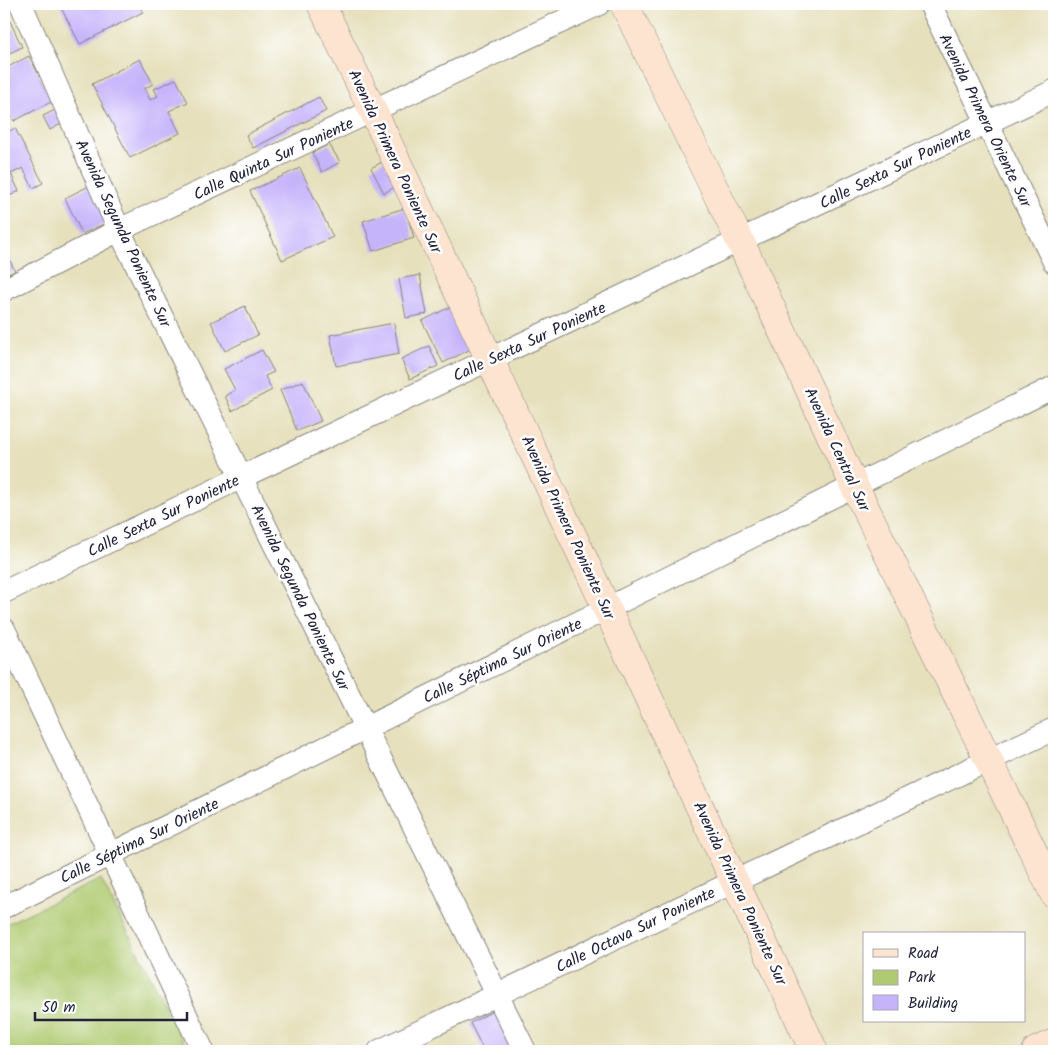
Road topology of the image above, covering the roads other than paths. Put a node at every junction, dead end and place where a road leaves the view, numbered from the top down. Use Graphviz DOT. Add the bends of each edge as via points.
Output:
graph roads {
  1 [pos="21,4"];
  2 [pos="320,4"];
  3 [pos="599,4"];
  4 [pos="624,4"];
  5 [pos="930,4"];
  6 [pos="1054,91"];
  7 [pos="373,111"];
  8 [pos="988,123"];
  9 [pos="119,230"];
  10 [pos="740,242"];
  11 [pos="1054,262"];
  12 [pos="4,290"];
  13 [pos="490,360"];
  14 [pos="1054,387"];
  15 [pos="242,477"];
  16 [pos="855,487"];
  17 [pos="4,592"];
  18 [pos="607,609"];
  19 [pos="4,629"];
  20 [pos="365,727"];
  21 [pos="1054,729"];
  22 [pos="988,760"];
  23 [pos="110,854"];
  24 [pos="735,881"];
  25 [pos="1054,894"];
  26 [pos="4,907"];
  27 [pos="498,995"];
  28 [pos="1054,1043"];
  29 [pos="203,1051"];
  30 [pos="379,1051"];
  31 [pos="526,1051"];
  32 [pos="814,1051"];
  33 [pos="1036,1051"];
  1 -- 9 [label="street, Avenida Segunda Poniente Sur"];
  2 -- 7 [label="street, Avenida Primera Poniente Sur"];
  3 -- 7 [label="street, Calle Quinta Sur Poniente"];
  4 -- 10 [label="street, Avenida Central Sur"];
  5 -- 8 [label="street, Avenida Primera Oriente Sur"];
  6 -- 8 [label="street, Calle Sexta Sur Poniente"];
  7 -- 9 [label="street, Calle Quinta Sur Poniente"];
  7 -- 13 [label="street, Avenida Primera Poniente Sur"];
  8 -- 10 [label="street, Calle Sexta Sur Poniente"];
  8 -- 11 [label="street, Avenida Primera Oriente Sur"];
  9 -- 12 [label="street, Calle Quinta Sur Poniente"];
  9 -- 15 [label="street, Avenida Segunda Poniente Sur"];
  10 -- 13 [label="street, Calle Sexta Sur Poniente"];
  10 -- 16 [label="street, Avenida Central Sur"];
  13 -- 15 [label="street, Calle Sexta Sur Poniente"];
  13 -- 18 [label="street, Avenida Primera Poniente Sur"];
  14 -- 16 [label="street, Calle Séptima Sur Oriente"];
  15 -- 17 [label="street, Calle Sexta Sur Poniente"];
  15 -- 20 [label="street, Avenida Segunda Poniente Sur"];
  16 -- 18 [label="street, Calle Séptima Sur Oriente"];
  16 -- 22 [label="street, Avenida Central Sur"];
  18 -- 20 [label="street, Calle Séptima Sur Oriente"];
  18 -- 24 [label="street, Avenida Primera Poniente Sur"];
  19 -- 23 [label="street"];
  20 -- 23 [label="street, Calle Séptima Sur Oriente"];
  20 -- 27 [label="street, Avenida Segunda Poniente Sur"];
  21 -- 22 [label="street, Calle Octava Sur Poniente"];
  22 -- 24 [label="street, Calle Octava Sur Poniente"];
  22 -- 25 [label="street, Avenida Central Sur"];
  23 -- 26 [label="street, Calle Séptima Sur Oriente"];
  23 -- 29 [label="street"];
  24 -- 27 [label="street, Calle Octava Sur Poniente"];
  24 -- 32 [label="street, Avenida Primera Poniente Sur"];
  27 -- 30 [label="street, Calle Octava Sur Poniente"];
  27 -- 31 [label="street, Avenida Segunda Poniente Sur"];
  28 -- 33 [label="street"];
}
